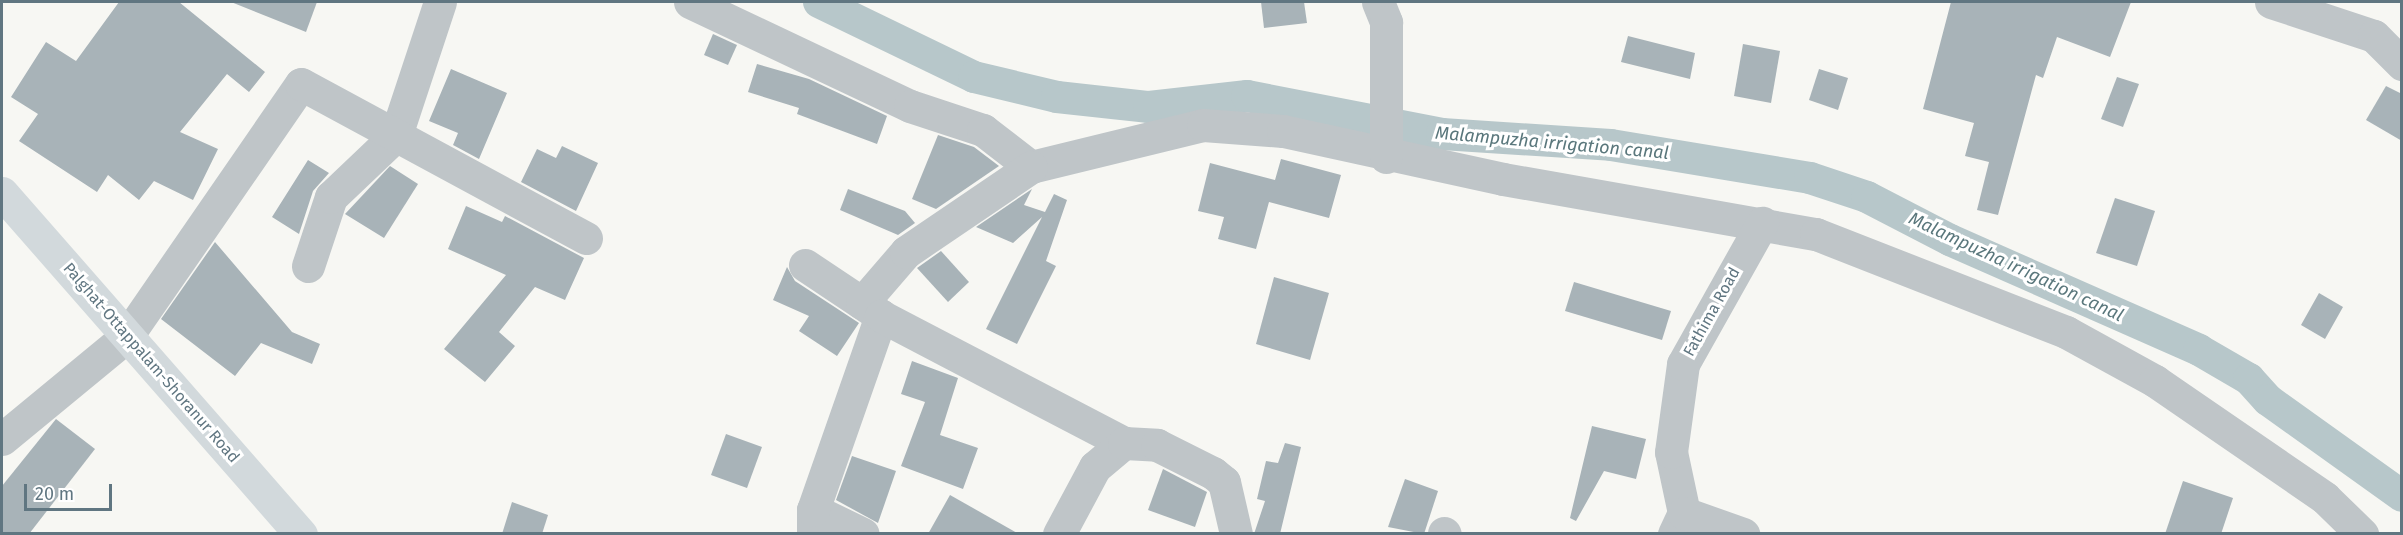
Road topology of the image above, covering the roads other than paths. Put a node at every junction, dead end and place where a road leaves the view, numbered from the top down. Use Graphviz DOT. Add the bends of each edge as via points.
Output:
graph roads {
  1 [pos="440,2"];
  2 [pos="690,2"];
  3 [pos="1378,2"];
  4 [pos="2271,2"];
  5 [pos="2402,64"];
  6 [pos="396,135"];
  7 [pos="1385,141"];
  8 [pos="1031,167"];
  9 [pos="2,193"];
  10 [pos="1762,223"];
  11 [pos="586,238"];
  12 [pos="805,265"];
  13 [pos="308,266"];
  14 [pos="872,310"];
  15 [pos="127,336"];
  16 [pos="2,439"];
  17 [pos="1124,443"];
  18 [pos="813,522"];
  19 [pos="1679,523"];
  20 [pos="301,534"];
  21 [pos="862,534"];
  22 [pos="1059,534"];
  23 [pos="1236,534"];
  24 [pos="1743,534"];
  25 [pos="2362,534"];
  1 -- 6 [label="street"];
  2 -- 8 [label="street" via="910,106 982,130"];
  3 -- 7 [label="street" via="1386,22"];
  4 -- 5 [label="street" via="2374,36"];
  6 -- 11 [label="street"];
  6 -- 13 [label="street" via="331,197"];
  6 -- 15 [label="street" via="301,84"];
  7 -- 8 [label="street" via="1203,125"];
  7 -- 10 [label="street"];
  8 -- 14 [label="street" via="906,252"];
  9 -- 15 [label="main road, Palghat-Ottappalam-Shoranur Road"];
  10 -- 19 [label="street, Fathima Road" via="1683,364 1671,452"];
  10 -- 25 [label="street" via="1816,234 1920,271 2066,332 2155,381 2325,498"];
  12 -- 14 [label="street"];
  14 -- 17 [label="street"];
  14 -- 18 [label="street"];
  15 -- 16 [label="street"];
  15 -- 20 [label="main road, Palghat-Ottappalam-Shoranur Road"];
  17 -- 22 [label="street" via="1095,467"];
  17 -- 23 [label="street" via="1157,445 1213,473 1224,482"];
  18 -- 21 [label="street"];
  19 -- 24 [label="street"];
}
